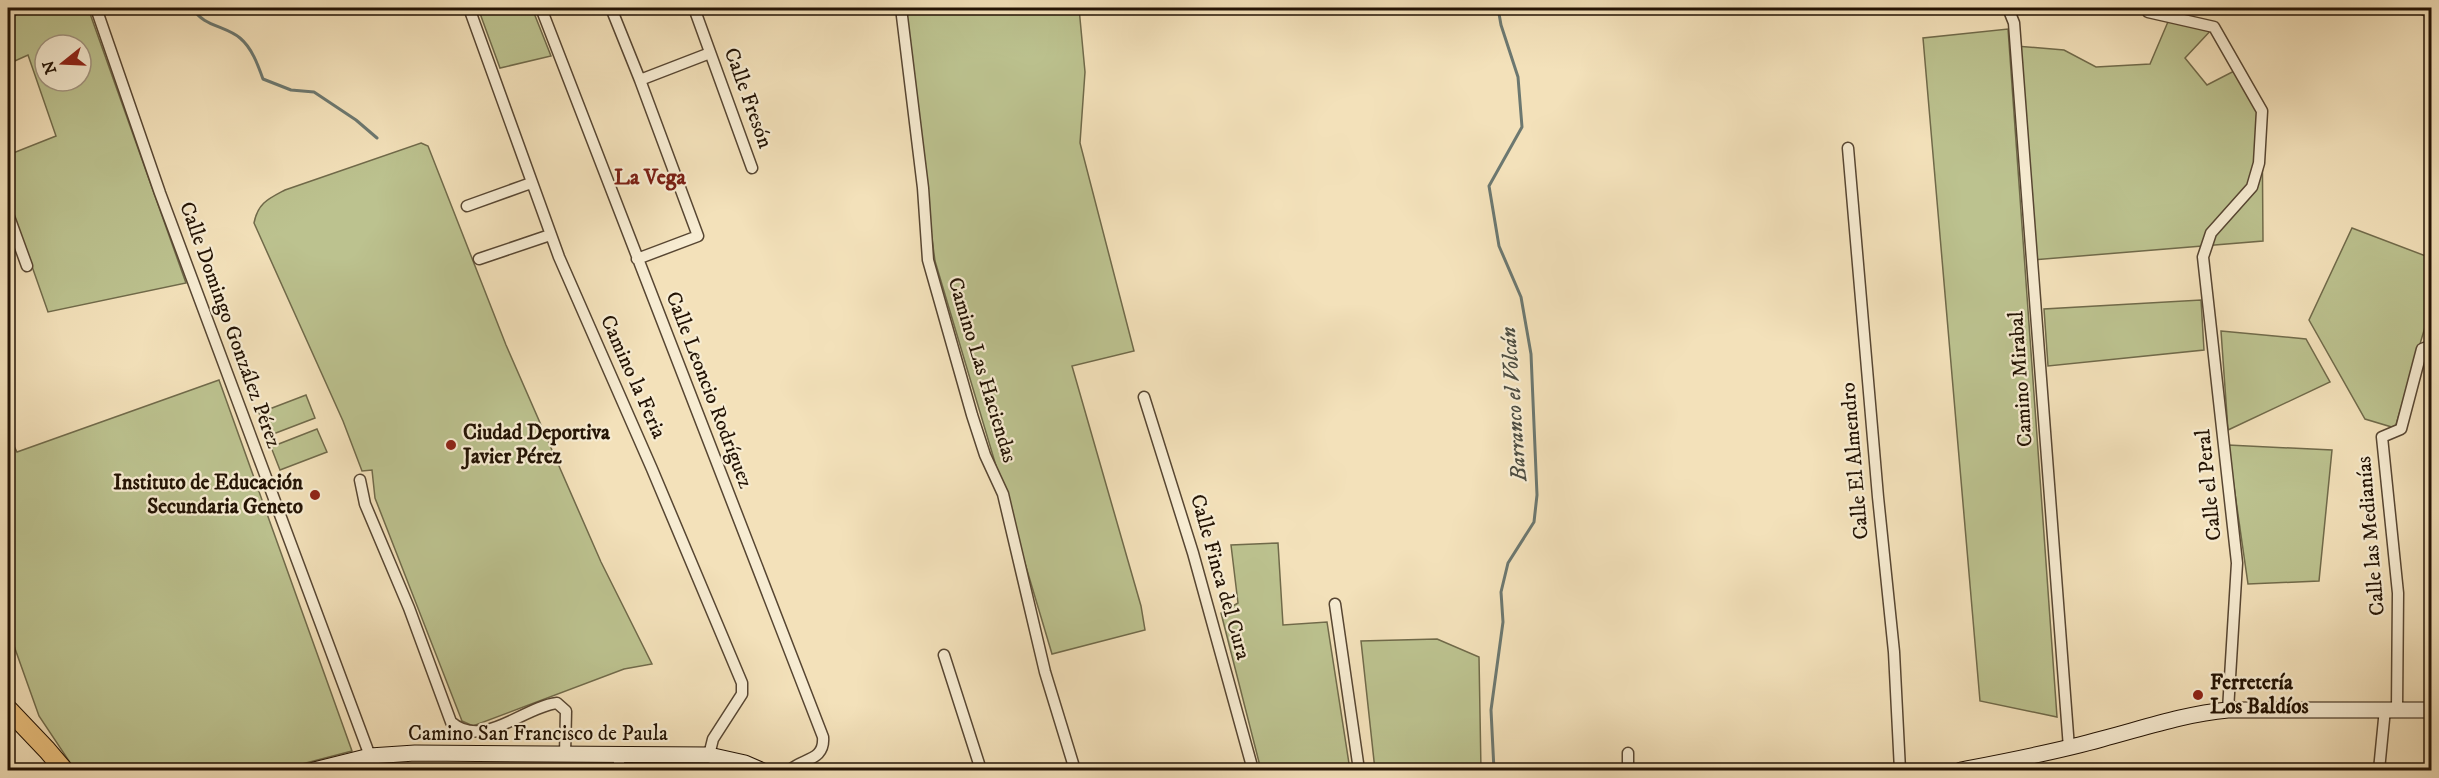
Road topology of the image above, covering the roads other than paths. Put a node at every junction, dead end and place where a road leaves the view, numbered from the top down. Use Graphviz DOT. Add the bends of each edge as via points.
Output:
graph roads {
  1 [pos="12,8"];
  2 [pos="96,8"];
  3 [pos="469,8"];
  4 [pos="541,8"];
  5 [pos="611,8"];
  6 [pos="694,8"];
  7 [pos="901,8"];
  8 [pos="2008,8"];
  9 [pos="2146,8"];
  10 [pos="8,11"];
  11 [pos="710,53"];
  12 [pos="640,80"];
  13 [pos="1848,148"];
  14 [pos="752,168"];
  15 [pos="531,183"];
  16 [pos="467,206"];
  17 [pos="8,214"];
  18 [pos="550,235"];
  19 [pos="479,259"];
  20 [pos="637,259"];
  21 [pos="27,266"];
  22 [pos="2432,345"];
  23 [pos="1144,397"];
  24 [pos="360,480"];
  25 [pos="1335,604"];
  26 [pos="944,655"];
  27 [pos="8,709"];
  28 [pos="2391,709"];
  29 [pos="2228,710"];
  30 [pos="2432,710"];
  31 [pos="2069,748"];
  32 [pos="1628,753"];
  33 [pos="566,754"];
  34 [pos="618,754"];
  35 [pos="709,755"];
  36 [pos="370,756"];
  37 [pos="64,771"];
  38 [pos="314,771"];
  39 [pos="620,771"];
  40 [pos="761,771"];
  41 [pos="790,771"];
  42 [pos="981,771"];
  43 [pos="1075,771"];
  44 [pos="1253,771"];
  45 [pos="1359,771"];
  46 [pos="1628,771"];
  47 [pos="1900,771"];
  48 [pos="1961,771"];
  49 [pos="2379,771"];
  1 -- 10 [label="main road"];
  2 -- 36 [label="street, Calle Domingo González Pérez" via="160,193"];
  3 -- 15 [label="street, Camino la Feria"];
  4 -- 20 [label="street, Calle Leoncio Rodríguez"];
  5 -- 12 [label="street"];
  6 -- 11 [label="street, Calle Fresón"];
  7 -- 43 [label="street, Camino Las Haciendas" via="928,260 985,455 1003,494 1045,672"];
  8 -- 31 [label="street, Camino Mirabal" via="2014,23"];
  9 -- 29 [label="street, Calle el Peral" via="2148,12 2214,27 2262,111 2259,163 2252,187 2211,233 2203,257 2237,563"];
  11 -- 12 [label="street"];
  11 -- 14 [label="street, Calle Fresón"];
  12 -- 20 [label="street" via="698,236"];
  13 -- 47 [label="street, Calle El Almendro" via="1894,652"];
  15 -- 16 [label="street"];
  15 -- 18 [label="street, Camino la Feria"];
  17 -- 21 [label="street"];
  18 -- 19 [label="street"];
  18 -- 35 [label="street, Camino la Feria" via="742,683 742,694 718,729"];
  20 -- 41 [label="street, Calle Leoncio Rodríguez" via="823,737 821,752"];
  22 -- 28 [label="street, Calle las Medianías" via="2422,349 2401,429 2382,437 2398,593"];
  23 -- 44 [label="street, Calle Finca del Cura" via="1193,553"];
  24 -- 33 [label="street" via="365,504 451,722 467,732 488,731 557,703 566,711"];
  25 -- 45 [label="street"];
  26 -- 42 [label="street"];
  27 -- 37 [label="main road"];
  28 -- 29 [label="main road"];
  28 -- 30 [label="main road"];
  28 -- 49 [label="street"];
  29 -- 31 [label="main road" via="2178,717"];
  31 -- 48 [label="main road"];
  32 -- 46 [label="street"];
  33 -- 34 [label="main road, Camino San Francisco de Paula"];
  33 -- 36 [label="main road, Camino San Francisco de Paula"];
  34 -- 35 [label="main road, Camino San Francisco de Paula"];
  34 -- 39 [label="street"];
  35 -- 40 [label="main road, Camino San Francisco de Paula"];
  36 -- 38 [label="main road, Camino San Francisco de Paula"];
}
